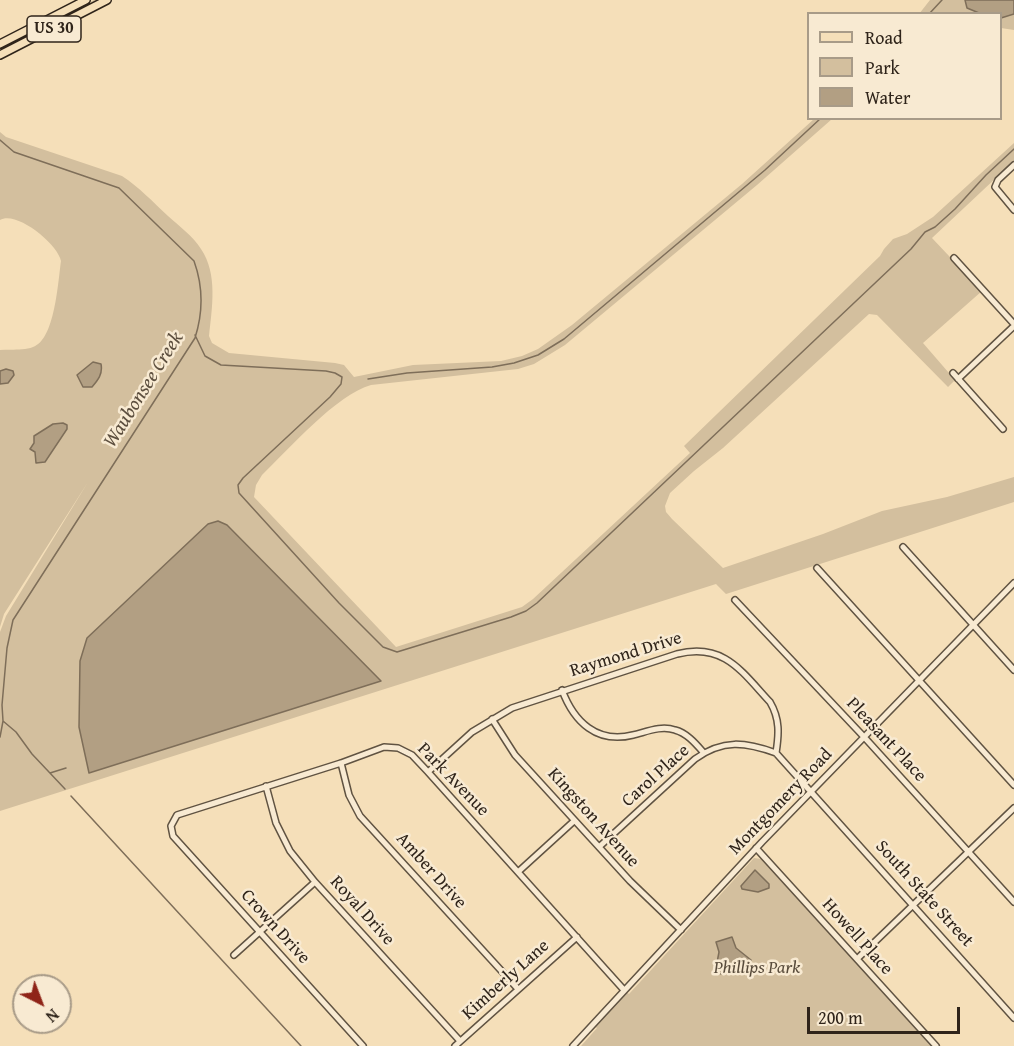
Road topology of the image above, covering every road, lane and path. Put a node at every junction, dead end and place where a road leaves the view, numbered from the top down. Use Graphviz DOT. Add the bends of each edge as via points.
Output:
graph roads {
  1 [pos="86,0"];
  2 [pos="107,0"];
  3 [pos="0,44"];
  4 [pos="0,55"];
  5 [pos="1014,165"];
  6 [pos="1014,210"];
  7 [pos="954,258"];
  8 [pos="1014,325"];
  9 [pos="953,373"];
  10 [pos="958,379"];
  11 [pos="1003,429"];
  12 [pos="903,547"];
  13 [pos="817,568"];
  14 [pos="1014,583"];
  15 [pos="735,600"];
  16 [pos="973,625"];
  17 [pos="1014,670"];
  18 [pos="919,680"];
  19 [pos="561,690"];
  20 [pos="492,718"];
  21 [pos="865,738"];
  22 [pos="704,753"];
  23 [pos="776,753"];
  24 [pos="341,763"];
  25 [pos="428,772"];
  26 [pos="1014,785"];
  27 [pos="266,786"];
  28 [pos="811,792"];
  29 [pos="1014,808"];
  30 [pos="574,821"];
  31 [pos="171,826"];
  32 [pos="599,848"];
  33 [pos="756,848"];
  34 [pos="968,850"];
  35 [pos="518,872"];
  36 [pos="315,882"];
  37 [pos="1014,902"];
  38 [pos="913,904"];
  39 [pos="681,930"];
  40 [pos="259,932"];
  41 [pos="577,937"];
  42 [pos="234,955"];
  43 [pos="856,959"];
  44 [pos="518,989"];
  45 [pos="624,990"];
  46 [pos="1014,1018"];
  47 [pos="458,1044"];
  48 [pos="363,1046"];
  49 [pos="573,1046"];
  50 [pos="936,1046"];
  1 -- 3 [label="main road, US 30"];
  2 -- 4 [label="main road, US 30"];
  5 -- 6 [label="street" via="995,187"];
  7 -- 8 [label="street"];
  8 -- 10 [label="street"];
  9 -- 10 [label="street"];
  10 -- 11 [label="street"];
  12 -- 16 [label="street"];
  13 -- 18 [label="street"];
  14 -- 16 [label="street, Montgomery Road"];
  15 -- 21 [label="street, Pleasant Place"];
  16 -- 17 [label="street"];
  16 -- 18 [label="street, Montgomery Road"];
  18 -- 21 [label="street, Montgomery Road"];
  18 -- 26 [label="street"];
  19 -- 20 [label="street, Raymond Drive"];
  19 -- 22 [label="street" via="578,720 602,736 621,737 668,728 688,737"];
  19 -- 23 [label="street, Raymond Drive" via="677,654 708,651 728,659 770,702 779,727"];
  20 -- 25 [label="street, Raymond Drive"];
  20 -- 30 [label="street, Kingston Avenue" via="515,754"];
  21 -- 28 [label="street, Montgomery Road"];
  21 -- 34 [label="street, Pleasant Place"];
  22 -- 23 [label="street, Carol Place" via="740,744"];
  22 -- 32 [label="street, Carol Place"];
  23 -- 28 [label="street"];
  24 -- 25 [label="street, Park Avenue" via="384,747 398,748 412,755"];
  24 -- 27 [label="street, Park Avenue"];
  24 -- 44 [label="street, Amber Drive" via="349,795 360,816"];
  25 -- 35 [label="street, Park Avenue"];
  27 -- 31 [label="street, Park Avenue" via="177,815"];
  27 -- 36 [label="street, Royal Drive" via="276,823 290,851"];
  28 -- 33 [label="street, Montgomery Road"];
  28 -- 38 [label="street, South State Street"];
  29 -- 34 [label="street"];
  30 -- 32 [label="street, Kingston Avenue"];
  30 -- 35 [label="street"];
  31 -- 40 [label="street, Crown Drive" via="173,836"];
  32 -- 39 [label="street, Kingston Avenue"];
  33 -- 39 [label="street, Montgomery Road"];
  33 -- 43 [label="street, Howell Place"];
  34 -- 37 [label="street, Pleasant Place"];
  34 -- 38 [label="street"];
  35 -- 41 [label="street, Park Avenue"];
  36 -- 40 [label="street"];
  36 -- 47 [label="street, Royal Drive"];
  38 -- 43 [label="street"];
  38 -- 46 [label="street, South State Street"];
  39 -- 45 [label="street, Montgomery Road"];
  40 -- 42 [label="street"];
  40 -- 48 [label="street, Crown Drive"];
  41 -- 44 [label="street, Kimberly Lane"];
  41 -- 45 [label="street, Park Avenue"];
  43 -- 50 [label="street, Howell Place"];
  44 -- 47 [label="street, Kimberly Lane"];
  45 -- 49 [label="street, Montgomery Road"];
}
